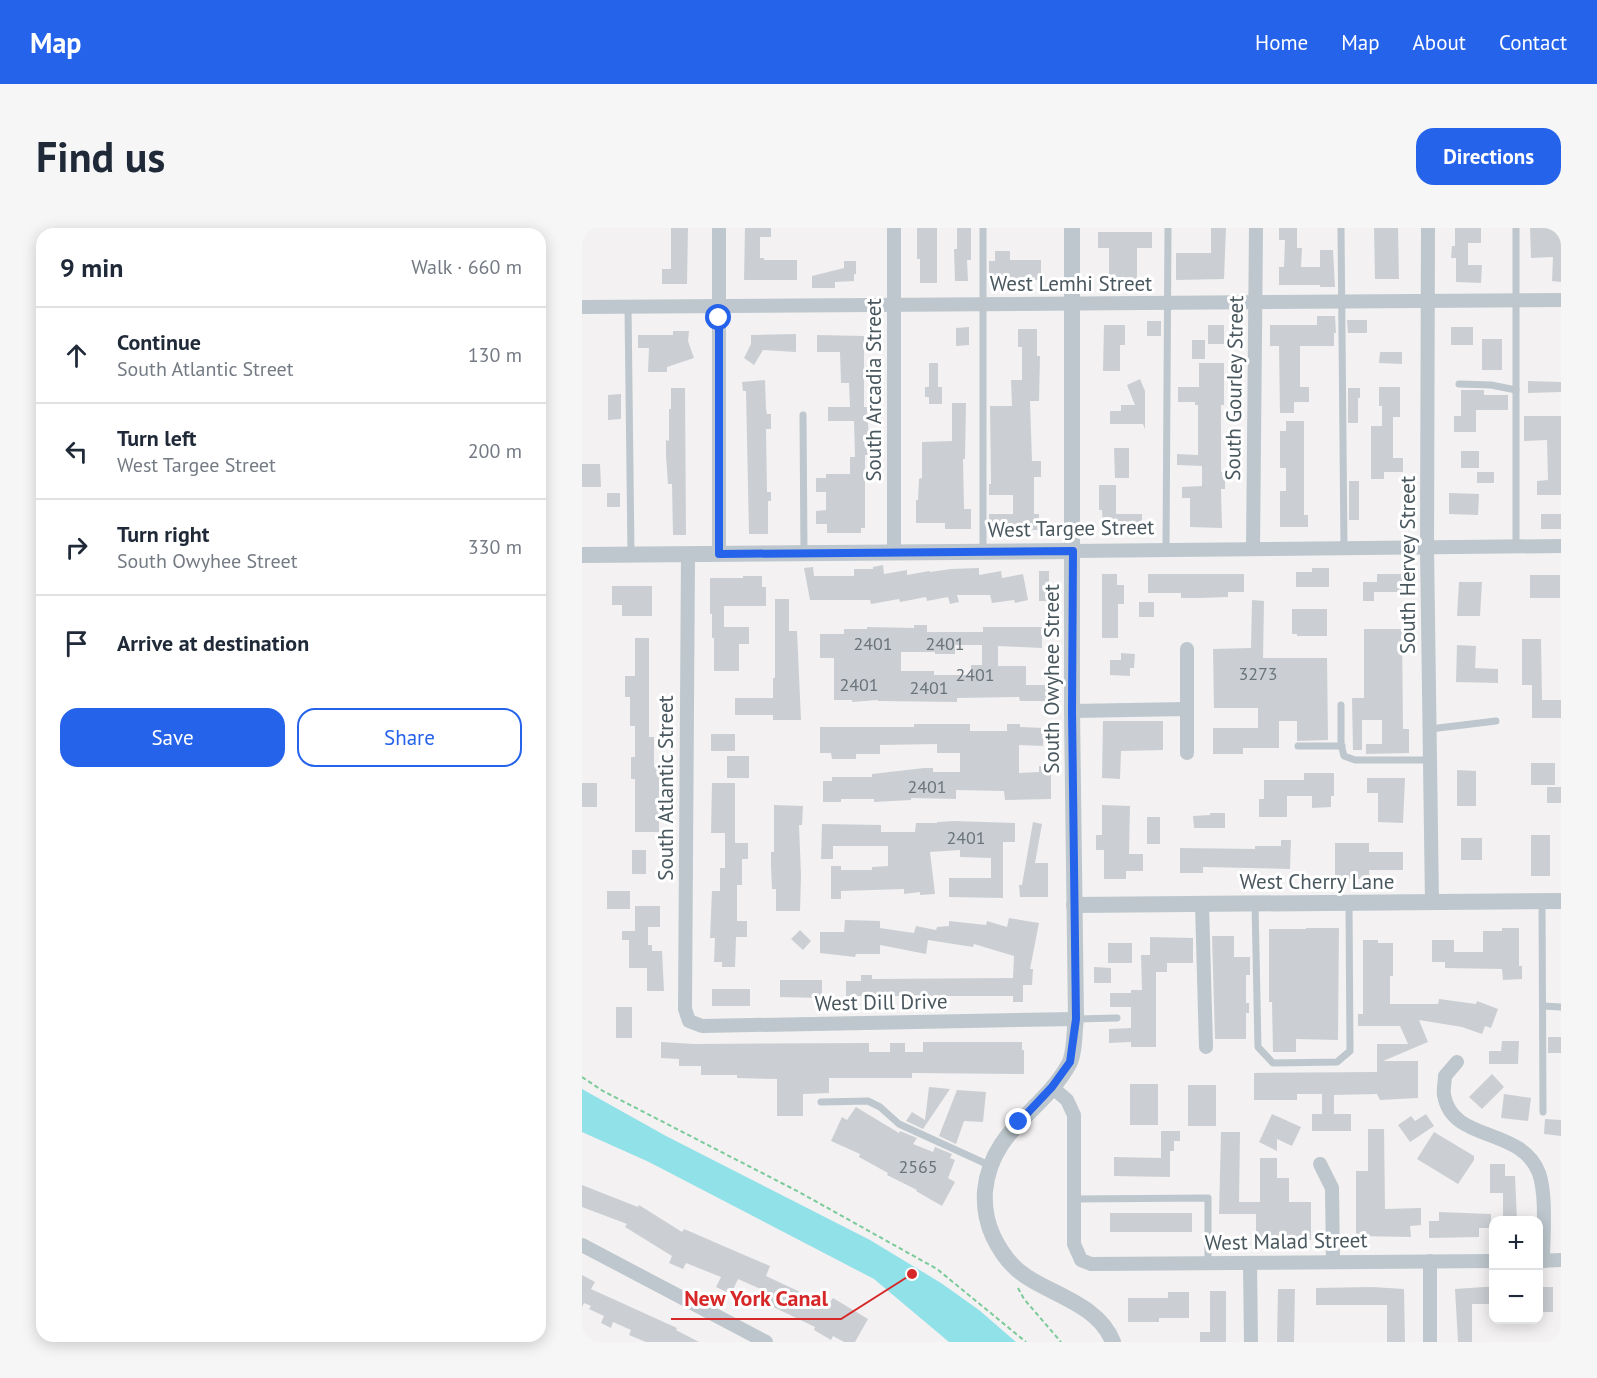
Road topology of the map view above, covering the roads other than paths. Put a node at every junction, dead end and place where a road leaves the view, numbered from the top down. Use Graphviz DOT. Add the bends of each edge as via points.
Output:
graph roads {
  1 [pos="719,228"];
  2 [pos="894,228"];
  3 [pos="983,228"];
  4 [pos="1072,228"];
  5 [pos="1168,228"];
  6 [pos="1256,228"];
  7 [pos="1341,228"];
  8 [pos="1428,228"];
  9 [pos="1516,228"];
  10 [pos="1516,300"];
  11 [pos="1561,300"];
  12 [pos="1427,301"];
  13 [pos="1256,302"];
  14 [pos="1340,302"];
  15 [pos="1072,303"];
  16 [pos="1168,303"];
  17 [pos="983,304"];
  18 [pos="894,305"];
  19 [pos="719,306"];
  20 [pos="582,307"];
  21 [pos="628,307"];
  22 [pos="1460,384"];
  23 [pos="1516,390"];
  24 [pos="803,415"];
  25 [pos="1561,546"];
  26 [pos="1516,547"];
  27 [pos="1344,548"];
  28 [pos="1427,548"];
  29 [pos="1253,549"];
  30 [pos="1166,550"];
  31 [pos="1073,551"];
  32 [pos="894,552"];
  33 [pos="983,552"];
  34 [pos="804,553"];
  35 [pos="688,554"];
  36 [pos="719,554"];
  37 [pos="582,555"];
  38 [pos="631,555"];
  39 [pos="1186,648"];
  40 [pos="1341,705"];
  41 [pos="1187,709"];
  42 [pos="1072,711"];
  43 [pos="1496,721"];
  44 [pos="1430,729"];
  45 [pos="1298,746"];
  46 [pos="1342,746"];
  47 [pos="1187,753"];
  48 [pos="1430,760"];
  49 [pos="1542,901"];
  50 [pos="1561,901"];
  51 [pos="1349,903"];
  52 [pos="1432,903"];
  53 [pos="1202,904"];
  54 [pos="1255,904"];
  55 [pos="1074,905"];
  56 [pos="1543,1006"];
  57 [pos="1561,1006"];
  58 [pos="1117,1018"];
  59 [pos="1076,1019"];
  60 [pos="689,1021"];
  61 [pos="1206,1047"];
  62 [pos="1457,1062"];
  63 [pos="1052,1087"];
  64 [pos="821,1102"];
  65 [pos="1543,1112"];
  66 [pos="1320,1164"];
  67 [pos="991,1166"];
  68 [pos="1074,1199"];
  69 [pos="1542,1216"];
  70 [pos="582,1245"];
  71 [pos="1561,1260"];
  72 [pos="1430,1261"];
  73 [pos="1489,1261"];
  74 [pos="1543,1261"];
  75 [pos="1333,1262"];
  76 [pos="1208,1263"];
  77 [pos="1250,1263"];
  78 [pos="766,1342"];
  79 [pos="1113,1342"];
  80 [pos="1251,1342"];
  81 [pos="1430,1342"];
  1 -- 19 [label="street"];
  2 -- 18 [label="street, South Arcadia Street"];
  3 -- 17 [label="lane"];
  4 -- 15 [label="street, South Owyhee Street"];
  5 -- 16 [label="lane"];
  6 -- 13 [label="street, South Gourley Street"];
  7 -- 14 [label="lane"];
  8 -- 12 [label="street, South Hervey Street"];
  9 -- 10 [label="lane"];
  10 -- 11 [label="street, West Lemhi Street"];
  10 -- 12 [label="street, West Lemhi Street"];
  10 -- 23 [label="lane"];
  12 -- 14 [label="street, West Lemhi Street"];
  12 -- 28 [label="street, South Hervey Street"];
  13 -- 14 [label="street, West Lemhi Street"];
  13 -- 16 [label="street, West Lemhi Street"];
  13 -- 29 [label="street, South Gourley Street"];
  14 -- 27 [label="lane"];
  15 -- 16 [label="street, West Lemhi Street"];
  15 -- 17 [label="street, West Lemhi Street"];
  15 -- 31 [label="street, South Owyhee Street"];
  16 -- 30 [label="lane"];
  17 -- 18 [label="street, West Lemhi Street"];
  17 -- 33 [label="lane"];
  18 -- 19 [label="street, West Lemhi Street"];
  18 -- 32 [label="street, South Arcadia Street"];
  19 -- 21 [label="street, West Lemhi Street"];
  19 -- 36 [label="street"];
  20 -- 21 [label="street, West Lemhi Street"];
  21 -- 38 [label="lane"];
  22 -- 23 [label="lane"];
  23 -- 26 [label="lane"];
  24 -- 34 [label="lane"];
  25 -- 26 [label="street, West Targee Street"];
  26 -- 28 [label="street, West Targee Street"];
  27 -- 28 [label="street, West Targee Street"];
  27 -- 29 [label="street, West Targee Street"];
  28 -- 44 [label="street, South Hervey Street"];
  29 -- 30 [label="street, West Targee Street"];
  30 -- 31 [label="street, West Targee Street"];
  31 -- 33 [label="street, West Targee Street"];
  31 -- 42 [label="street, South Owyhee Street"];
  32 -- 33 [label="street, West Targee Street"];
  32 -- 34 [label="street, West Targee Street"];
  34 -- 36 [label="street, West Targee Street"];
  35 -- 36 [label="street, West Targee Street"];
  35 -- 38 [label="street, West Targee Street"];
  35 -- 60 [label="street, South Atlantic Street" via="685,1009"];
  37 -- 38 [label="street, West Targee Street"];
  39 -- 41 [label="street"];
  40 -- 46 [label="lane"];
  41 -- 42 [label="street"];
  41 -- 47 [label="street"];
  42 -- 55 [label="street, South Owyhee Street"];
  43 -- 44 [label="lane"];
  44 -- 48 [label="street, South Hervey Street"];
  45 -- 46 [label="lane"];
  46 -- 48 [label="lane" via="1344,756 1355,760"];
  48 -- 52 [label="street, South Hervey Street"];
  49 -- 50 [label="street, West Cherry Lane"];
  49 -- 52 [label="street, West Cherry Lane"];
  49 -- 56 [label="lane"];
  51 -- 52 [label="street, West Cherry Lane"];
  51 -- 54 [label="street, West Cherry Lane"];
  51 -- 54 [label="lane" via="1350,1051 1337,1062 1273,1063 1257,1047"];
  53 -- 54 [label="street, West Cherry Lane"];
  53 -- 55 [label="street, West Cherry Lane"];
  53 -- 61 [label="street"];
  55 -- 59 [label="street, South Owyhee Street"];
  56 -- 57 [label="lane"];
  56 -- 65 [label="lane"];
  58 -- 59 [label="lane"];
  59 -- 60 [label="street, West Dill Drive" via="702,1026"];
  59 -- 63 [label="street, South Owyhee Street" via="1070,1062"];
  62 -- 69 [label="street" via="1445,1076 1444,1095 1455,1117 1483,1134 1504,1139 1531,1160 1539,1173"];
  63 -- 67 [label="street, South Owyhee Street" via="999,1145"];
  63 -- 68 [label="street" via="1067,1100 1074,1115"];
  64 -- 67 [label="lane" via="868,1101 899,1124"];
  66 -- 75 [label="street" via="1332,1188"];
  67 -- 79 [label="street, South Owyhee Street" via="984,1201 987,1223 1007,1261 1026,1277 1091,1313"];
  68 -- 76 [label="street, West Malad Street" via="1074,1244 1081,1260 1091,1264"];
  68 -- 76 [label="lane" via="1208,1198"];
  70 -- 78 [label="street"];
  71 -- 74 [label="street"];
  72 -- 73 [label="street, West Malad Street"];
  72 -- 75 [label="street, West Malad Street"];
  72 -- 81 [label="street"];
  75 -- 77 [label="street, West Malad Street"];
  76 -- 77 [label="street, West Malad Street"];
  77 -- 80 [label="street"];
}
